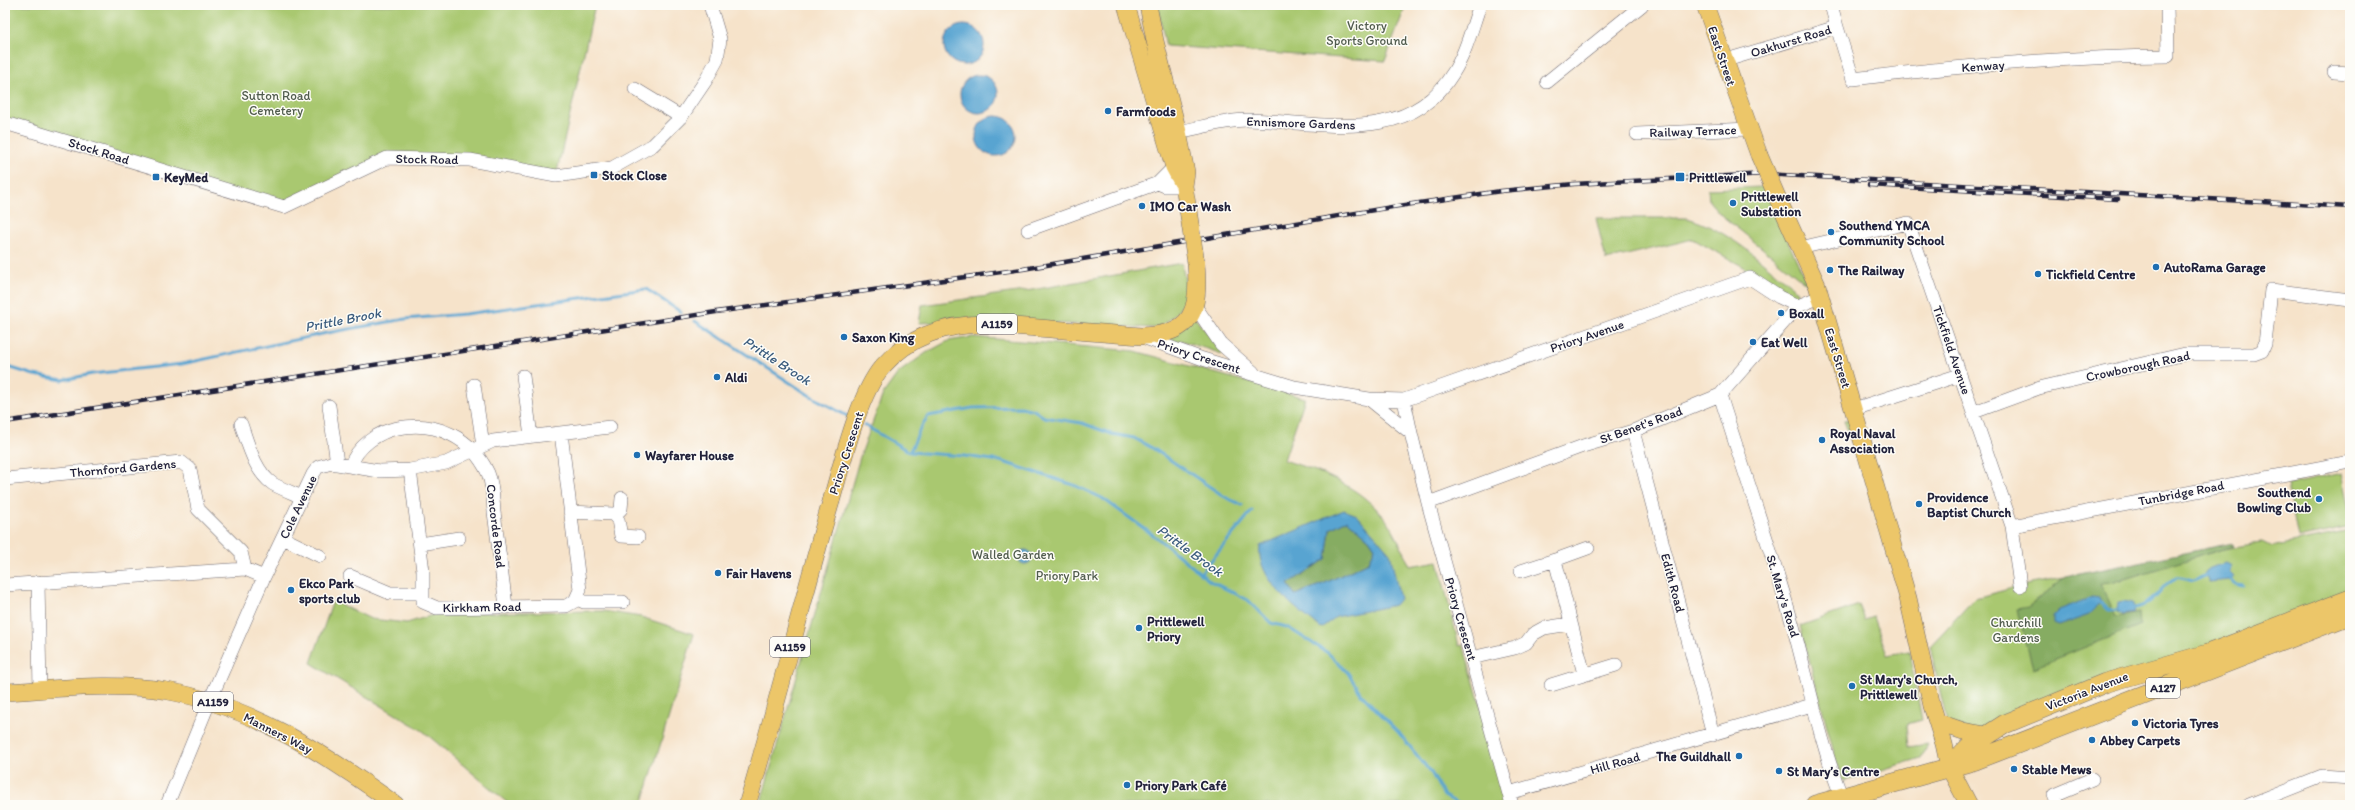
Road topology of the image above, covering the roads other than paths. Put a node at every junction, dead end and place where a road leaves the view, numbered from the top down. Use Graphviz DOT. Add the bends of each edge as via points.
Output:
graph roads {
  1 [pos="710,5"];
  2 [pos="1126,5"];
  3 [pos="1148,5"];
  4 [pos="1480,5"];
  5 [pos="1642,5"];
  6 [pos="1705,5"];
  7 [pos="1831,5"];
  8 [pos="2167,5"];
  9 [pos="1838,27"];
  10 [pos="1723,61"];
  11 [pos="2334,72"];
  12 [pos="2350,73"];
  13 [pos="1548,82"];
  14 [pos="635,89"];
  15 [pos="681,118"];
  16 [pos="5,123"];
  17 [pos="1749,129"];
  18 [pos="1178,132"];
  19 [pos="1637,134"];
  20 [pos="1174,167"];
  21 [pos="1158,183"];
  22 [pos="1184,186"];
  23 [pos="1028,230"];
  24 [pos="1800,248"];
  25 [pos="1820,297"];
  26 [pos="2350,300"];
  27 [pos="1195,306"];
  28 [pos="1798,306"];
  29 [pos="1140,336"];
  30 [pos="1257,375"];
  31 [pos="1960,375"];
  32 [pos="523,376"];
  33 [pos="474,385"];
  34 [pos="1720,396"];
  35 [pos="1369,399"];
  36 [pos="1404,400"];
  37 [pos="329,406"];
  38 [pos="1854,410"];
  39 [pos="1974,412"];
  40 [pos="241,424"];
  41 [pos="610,427"];
  42 [pos="1633,431"];
  43 [pos="1411,432"];
  44 [pos="561,433"];
  45 [pos="531,436"];
  46 [pos="478,448"];
  47 [pos="2350,462"];
  48 [pos="336,463"];
  49 [pos="351,466"];
  50 [pos="410,470"];
  51 [pos="5,479"];
  52 [pos="302,497"];
  53 [pos="622,498"];
  54 [pos="1428,503"];
  55 [pos="570,512"];
  56 [pos="615,516"];
  57 [pos="2012,526"];
  58 [pos="638,537"];
  59 [pos="283,538"];
  60 [pos="459,538"];
  61 [pos="420,544"];
  62 [pos="1588,548"];
  63 [pos="320,556"];
  64 [pos="1555,560"];
  65 [pos="245,569"];
  66 [pos="1521,572"];
  67 [pos="350,576"];
  68 [pos="264,577"];
  69 [pos="38,582"];
  70 [pos="5,585"];
  71 [pos="2020,586"];
  72 [pos="422,593"];
  73 [pos="577,599"];
  74 [pos="2350,599"];
  75 [pos="623,602"];
  76 [pos="506,606"];
  77 [pos="2350,615"];
  78 [pos="1570,624"];
  79 [pos="1471,658"];
  80 [pos="1616,665"];
  81 [pos="1584,674"];
  82 [pos="1551,685"];
  83 [pos="40,690"];
  84 [pos="5,692"];
  85 [pos="210,700"];
  86 [pos="1812,705"];
  87 [pos="1937,722"];
  88 [pos="1713,735"];
  89 [pos="1986,735"];
  90 [pos="1949,767"];
  91 [pos="2350,778"];
  92 [pos="2092,779"];
  93 [pos="1842,798"];
  94 [pos="1511,799"];
  95 [pos="169,804"];
  96 [pos="396,805"];
  97 [pos="747,805"];
  98 [pos="1815,805"];
  99 [pos="1969,805"];
  100 [pos="2058,805"];
  101 [pos="2249,805"];
  1 -- 15 [label="street, Stock Road" via="720,40 717,60"];
  2 -- 20 [label="main road, A1159"];
  3 -- 18 [label="main road, A1159"];
  4 -- 18 [label="street, Ennismore Gardens" via="1454,72 1442,88 1413,113 1389,122 1349,127 1246,120"];
  5 -- 13 [label="street"];
  6 -- 10 [label="main road, East Street"];
  7 -- 9 [label="street, Oakhurst Road"];
  8 -- 9 [label="street, Kenway" via="2168,56 2110,57 1941,68 1853,79"];
  9 -- 10 [label="street, Oakhurst Road"];
  10 -- 17 [label="main road, East Street"];
  11 -- 12 [label="street"];
  14 -- 15 [label="street"];
  15 -- 16 [label="street, Stock Road" via="653,145 612,168 556,176 470,160 387,158 284,207"];
  17 -- 19 [label="street, Railway Terrace"];
  17 -- 24 [label="main road, East Street, bridge"];
  18 -- 22 [label="main road, A1159" via="1186,172"];
  20 -- 21 [label="street"];
  20 -- 22 [label="main road, A1159"];
  21 -- 22 [label="street" via="1165,186"];
  21 -- 23 [label="street"];
  22 -- 27 [label="main road, Priory Crescent / A1159, bridge" via="1198,284"];
  24 -- 25 [label="main road, East Street"];
  24 -- 31 [label="street, Tickfield Avenue" via="1908,222"];
  25 -- 28 [label="street, St Benet's Road"];
  25 -- 38 [label="main road, East Street"];
  26 -- 39 [label="street, Crowborough Road" via="2271,290 2262,351 2254,354 2185,354 2039,388"];
  27 -- 29 [label="main road, Priory Crescent / A1159" via="1185,322 1175,330 1160,336"];
  27 -- 30 [label="street, Priory Crescent" via="1222,344"];
  28 -- 34 [label="street, St Benet's Road"];
  28 -- 36 [label="street, Priory Avenue" via="1750,278"];
  29 -- 30 [label="street, Priory Crescent"];
  29 -- 97 [label="main road, Priory Crescent / A1159" via="963,324 941,328 924,336 906,347 883,367 863,402 838,476"];
  30 -- 35 [label="street, Priory Crescent" via="1294,387"];
  31 -- 38 [label="street"];
  31 -- 39 [label="street, Tickfield Avenue"];
  32 -- 45 [label="street"];
  33 -- 46 [label="street"];
  34 -- 42 [label="street, St Benet's Road"];
  34 -- 86 [label="street, St. Mary's Road" via="1793,626"];
  35 -- 36 [label="street, Priory Avenue"];
  35 -- 43 [label="street, Priory Crescent"];
  36 -- 43 [label="street, Priory Crescent"];
  37 -- 48 [label="street"];
  38 -- 87 [label="main road, East Street" via="1916,625 1928,691"];
  39 -- 57 [label="street, Tickfield Avenue"];
  40 -- 52 [label="street" via="249,448 266,477 273,484"];
  41 -- 44 [label="street, Cole Avenue"];
  42 -- 54 [label="street, St Benet's Road" via="1583,446"];
  42 -- 88 [label="street, Edith Road"];
  43 -- 54 [label="street, Priory Crescent"];
  44 -- 45 [label="street, Cole Avenue"];
  44 -- 55 [label="street"];
  45 -- 46 [label="street, Cole Avenue"];
  46 -- 49 [label="street, Concorde Road" via="440,428 417,425 382,433 357,452"];
  46 -- 50 [label="street, Cole Avenue" via="446,463"];
  46 -- 76 [label="street, Concorde Road" via="490,480"];
  47 -- 57 [label="street, Tunbridge Road"];
  48 -- 49 [label="street, Cole Avenue"];
  48 -- 52 [label="street, Cole Avenue" via="318,467"];
  49 -- 50 [label="street, Cole Avenue" via="379,471"];
  50 -- 61 [label="street"];
  51 -- 65 [label="street, Thornford Gardens" via="181,462 190,469 198,509 241,552"];
  52 -- 59 [label="street, Cole Avenue"];
  53 -- 56 [label="street" via="621,509"];
  54 -- 79 [label="street, Priory Crescent"];
  55 -- 56 [label="street" via="610,513"];
  55 -- 73 [label="street" via="580,590"];
  56 -- 58 [label="street" via="621,536"];
  57 -- 71 [label="street, Tickfield Avenue"];
  59 -- 63 [label="street"];
  59 -- 68 [label="street, Cole Avenue"];
  60 -- 61 [label="street"];
  61 -- 72 [label="street"];
  62 -- 64 [label="street"];
  64 -- 66 [label="street"];
  64 -- 78 [label="street"];
  65 -- 68 [label="street"];
  65 -- 69 [label="street"];
  67 -- 72 [label="street" via="390,593"];
  68 -- 85 [label="street"];
  69 -- 70 [label="street"];
  69 -- 83 [label="street"];
  72 -- 76 [label="street, Kirkham Road" via="423,602 431,607"];
  73 -- 75 [label="street" via="584,602"];
  73 -- 76 [label="street, Kirkham Road" via="566,606"];
  74 -- 89 [label="highway, Victoria Avenue / A127" via="2207,654 2105,683 2005,724"];
  77 -- 90 [label="highway, Victoria Avenue / A127" via="1976,760"];
  78 -- 79 [label="street" via="1544,628 1533,634 1526,643 1514,648"];
  78 -- 81 [label="street"];
  79 -- 94 [label="street, Priory Crescent"];
  80 -- 81 [label="street"];
  81 -- 82 [label="street"];
  83 -- 84 [label="main road, Manners Way / A1159"];
  83 -- 85 [label="main road, Manners Way / A1159" via="126,687 167,691"];
  85 -- 95 [label="street"];
  85 -- 96 [label="main road, Manners Way / A1159" via="314,751"];
  86 -- 88 [label="street, Hill Road"];
  86 -- 93 [label="street, St. Mary's Road"];
  87 -- 89 [label="main road" via="1963,731"];
  87 -- 90 [label="main road, East Street"];
  88 -- 94 [label="street, Hill Road"];
  89 -- 90 [label="highway, Victoria Avenue / A127" via="1969,747"];
  90 -- 93 [label="highway, Victoria Avenue / A127"];
  90 -- 99 [label="main road, East Street"];
  91 -- 101 [label="street" via="2322,776"];
  92 -- 100 [label="street" via="2054,795"];
  93 -- 98 [label="highway, Victoria Avenue / A127"];
}
